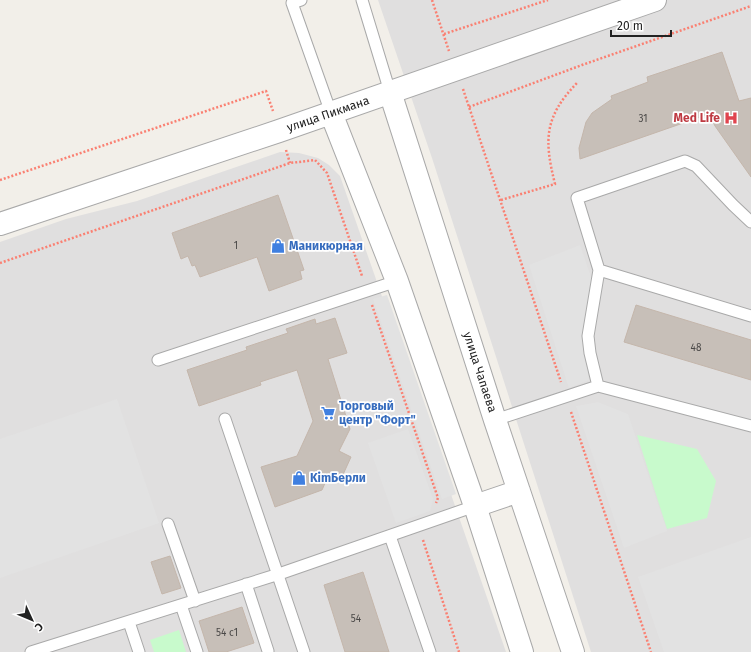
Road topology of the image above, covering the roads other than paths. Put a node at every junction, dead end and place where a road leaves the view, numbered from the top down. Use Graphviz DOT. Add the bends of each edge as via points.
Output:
graph roads {
  1 [pos="301,0"];
  2 [pos="362,0"];
  3 [pos="655,0"];
  4 [pos="390,92"];
  5 [pos="331,113"];
  6 [pos="751,222"];
  7 [pos="0,224"];
  8 [pos="599,270"];
  9 [pos="397,281"];
  10 [pos="751,316"];
  11 [pos="158,360"];
  12 [pos="598,386"];
  13 [pos="225,419"];
  14 [pos="495,420"];
  15 [pos="751,426"];
  16 [pos="519,492"];
  17 [pos="475,506"];
  18 [pos="168,524"];
  19 [pos="390,536"];
  20 [pos="278,574"];
  21 [pos="246,584"];
  22 [pos="195,601"];
  23 [pos="181,605"];
  24 [pos="129,622"];
  25 [pos="268,651"];
  26 [pos="31,652"];
  27 [pos="139,652"];
  28 [pos="197,652"];
  29 [pos="304,652"];
  30 [pos="430,652"];
  31 [pos="522,652"];
  32 [pos="573,652"];
  1 -- 5 [label="lane" via="292,3"];
  2 -- 4 [label="lane"];
  3 -- 4 [label="street, улица Пикмана"];
  4 -- 5 [label="street, улица Пикмана"];
  4 -- 14 [label="street, улица Чапаева"];
  5 -- 7 [label="street, улица Пикмана"];
  5 -- 9 [label="street"];
  6 -- 8 [label="lane" via="696,166 685,161 577,198"];
  8 -- 10 [label="lane"];
  8 -- 12 [label="lane" via="588,336"];
  9 -- 11 [label="lane"];
  9 -- 17 [label="street"];
  12 -- 14 [label="lane"];
  12 -- 15 [label="lane"];
  13 -- 20 [label="lane"];
  14 -- 16 [label="street, улица Чапаева"];
  16 -- 17 [label="street"];
  16 -- 32 [label="street, улица Чапаева"];
  17 -- 19 [label="lane"];
  17 -- 31 [label="street"];
  18 -- 22 [label="lane"];
  19 -- 20 [label="lane"];
  19 -- 30 [label="lane"];
  20 -- 21 [label="lane"];
  20 -- 29 [label="lane"];
  21 -- 22 [label="lane"];
  21 -- 25 [label="lane"];
  22 -- 23 [label="lane"];
  23 -- 24 [label="lane"];
  23 -- 28 [label="lane"];
  24 -- 26 [label="lane"];
  24 -- 27 [label="lane"];
}
